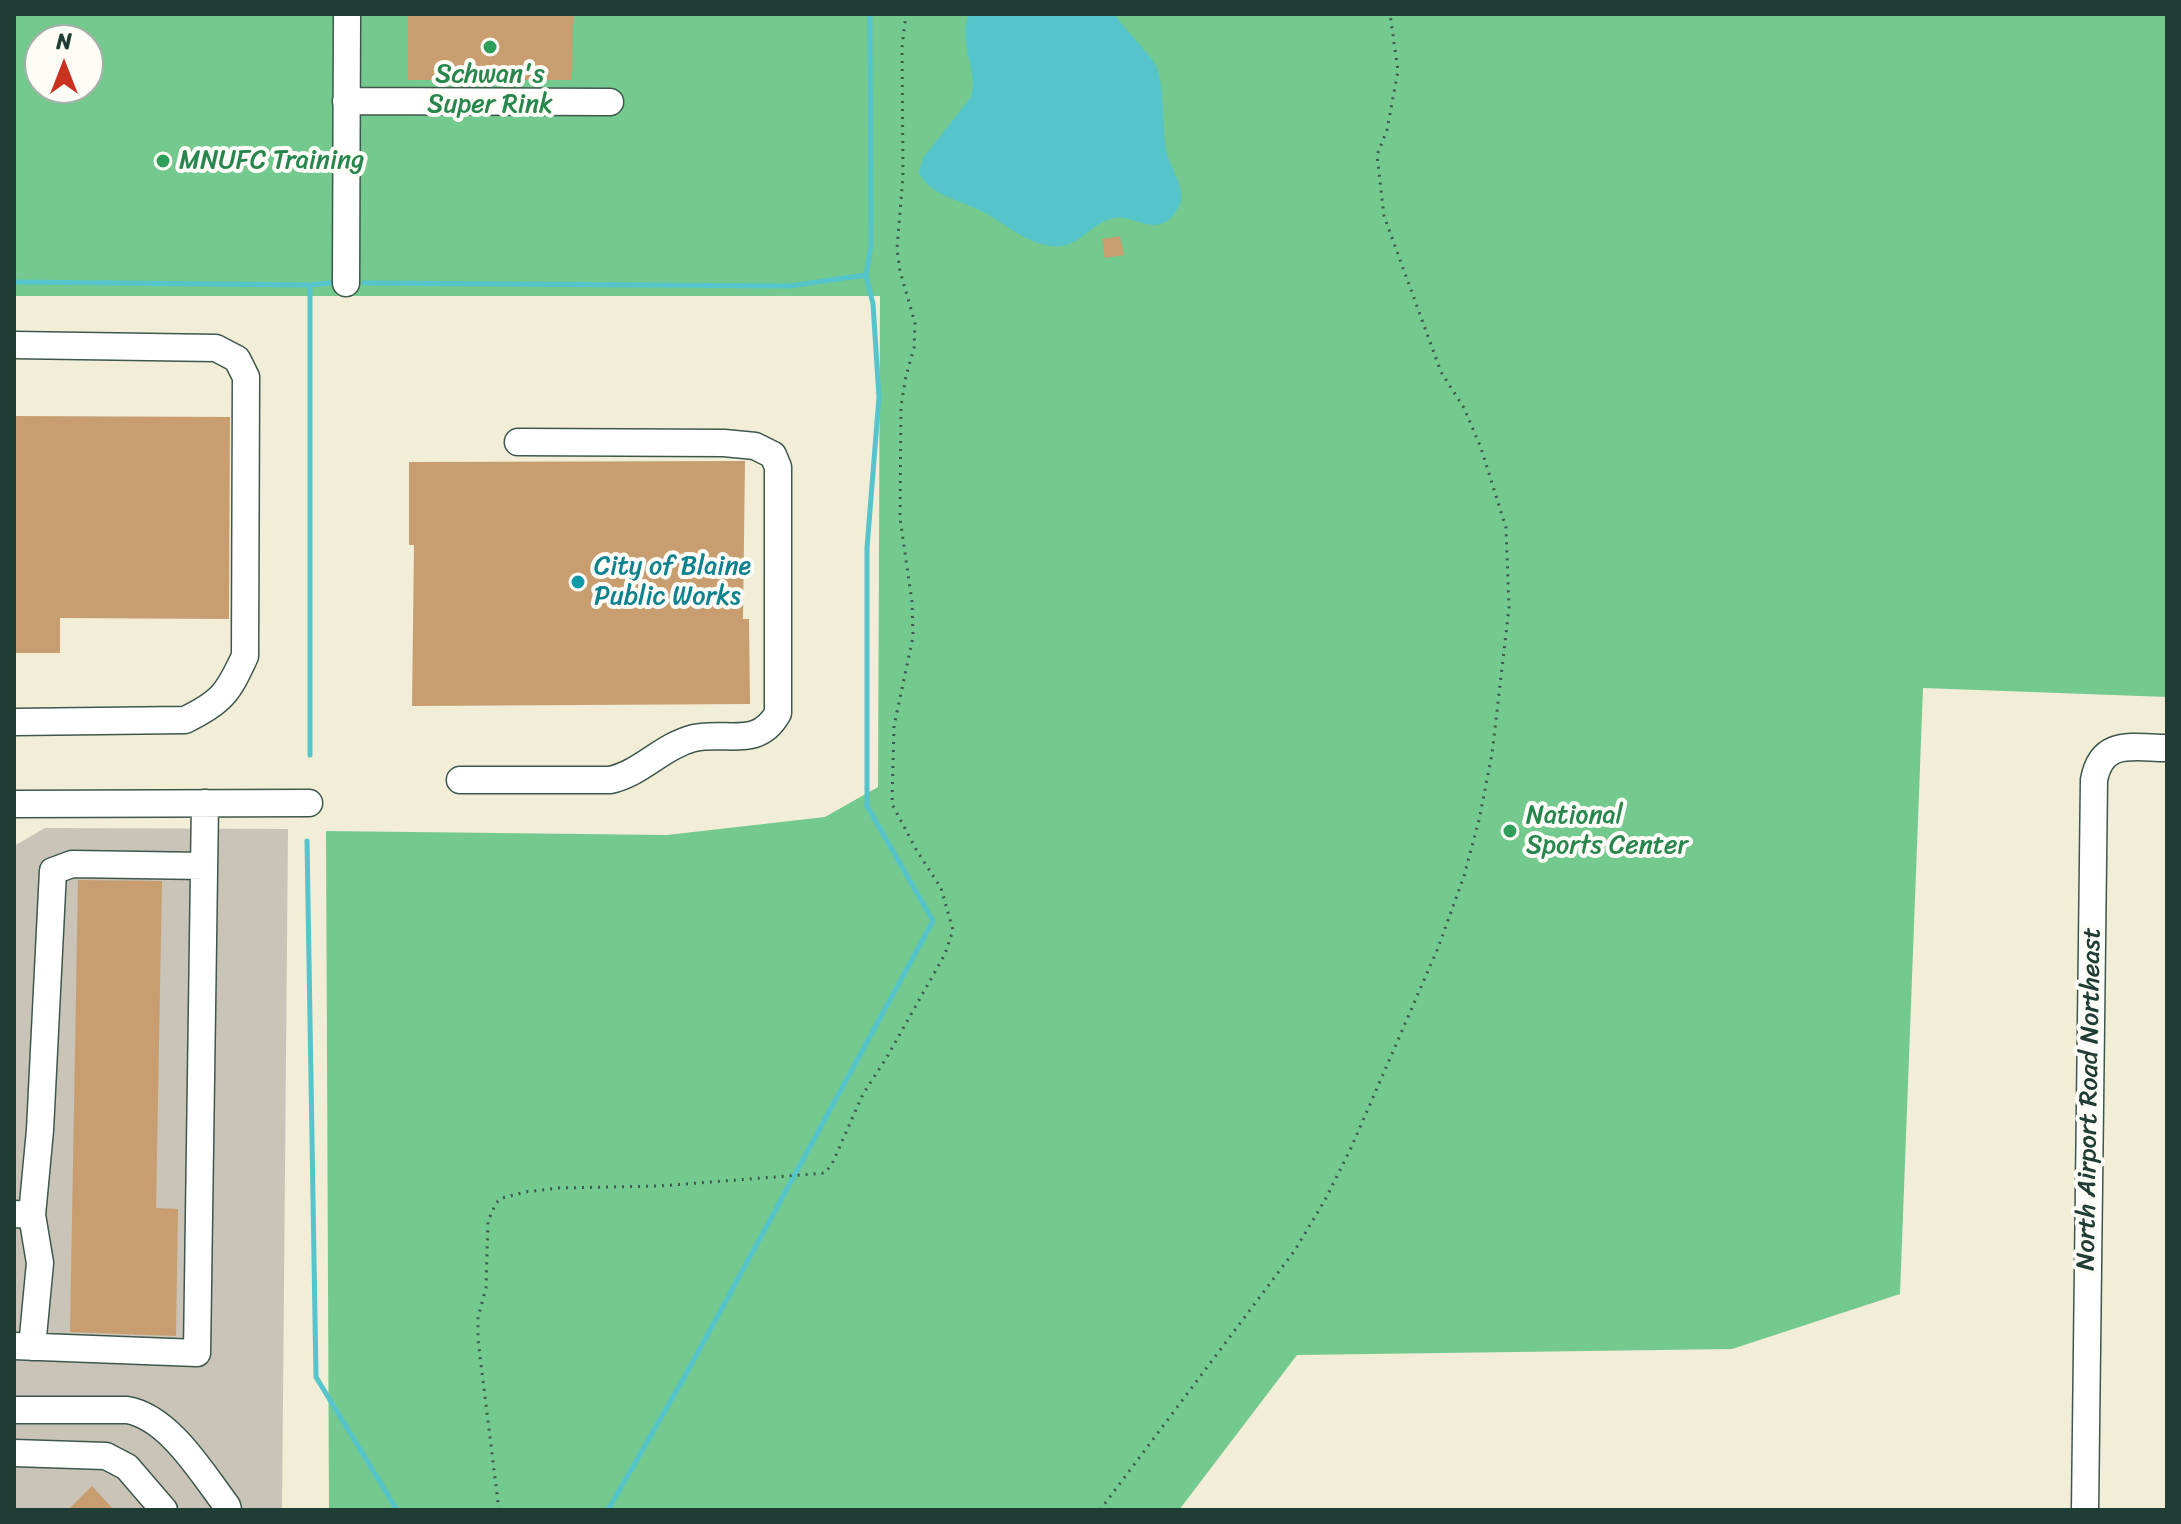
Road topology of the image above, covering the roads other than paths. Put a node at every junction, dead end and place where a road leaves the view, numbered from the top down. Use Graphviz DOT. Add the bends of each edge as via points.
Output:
graph roads {
  1 [pos="347,14"];
  2 [pos="346,101"];
  3 [pos="610,102"];
  4 [pos="346,283"];
  5 [pos="14,345"];
  6 [pos="518,442"];
  7 [pos="14,722"];
  8 [pos="2167,748"];
  9 [pos="460,780"];
  10 [pos="205,803"];
  11 [pos="309,803"];
  12 [pos="14,804"];
  13 [pos="204,866"];
  14 [pos="23,1214"];
  15 [pos="23,1346"];
  16 [pos="25,1410"];
  17 [pos="24,1453"];
  18 [pos="164,1510"];
  19 [pos="228,1510"];
  20 [pos="2085,1510"];
  1 -- 2 [label="street"];
  2 -- 3 [label="street"];
  2 -- 4 [label="street"];
  5 -- 7 [label="street" via="216,348 237,359 246,377 245,656 229,690 185,720"];
  6 -- 9 [label="street" via="724,443 755,446 773,455 778,467 778,713 771,726 753,736 697,738 673,745 628,776 610,780"];
  8 -- 20 [label="street, North Airport Road Northeast" via="2107,752 2097,763 2094,780"];
  10 -- 11 [label="street"];
  10 -- 12 [label="street"];
  10 -- 13 [label="street"];
  13 -- 14 [label="street" via="72,864 53,871 40,1130"];
  13 -- 15 [label="street" via="197,1353"];
  14 -- 15 [label="street" via="40,1263"];
  16 -- 17 [label="street"];
  16 -- 19 [label="street" via="142,1412 179,1442"];
  17 -- 18 [label="street" via="106,1456 127,1467"];
}
